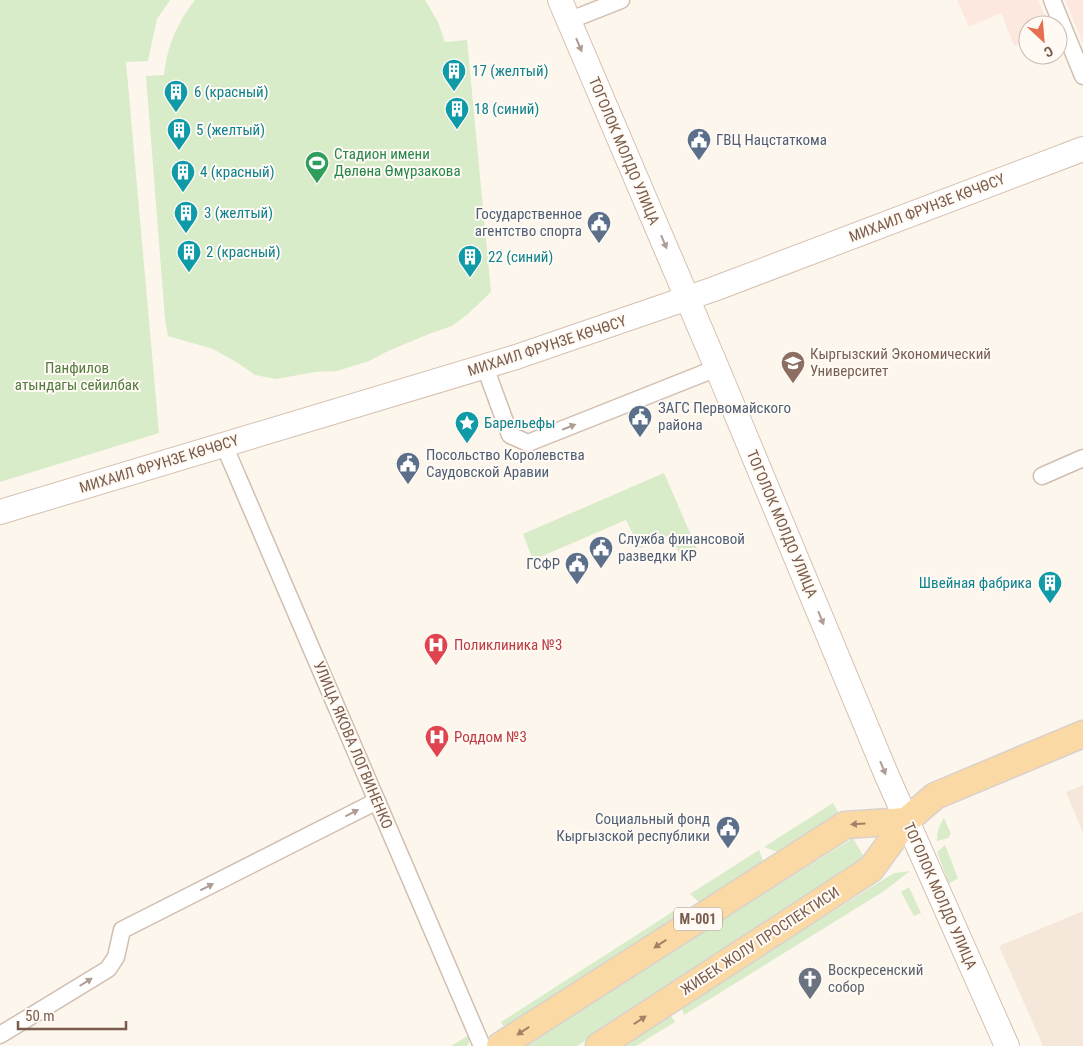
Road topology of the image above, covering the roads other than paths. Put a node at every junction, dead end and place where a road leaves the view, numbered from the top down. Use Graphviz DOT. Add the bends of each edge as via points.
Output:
graph roads {
  1 [pos="621,0"];
  2 [pos="1052,0"];
  3 [pos="564,10"];
  4 [pos="1083,76"];
  5 [pos="1083,149"];
  6 [pos="688,299"];
  7 [pos="485,367"];
  8 [pos="717,368"];
  9 [pos="224,445"];
  10 [pos="1083,458"];
  11 [pos="1042,476"];
  12 [pos="0,512"];
  13 [pos="1083,734"];
  14 [pos="377,800"];
  15 [pos="906,821"];
  16 [pos="0,1035"];
  17 [pos="482,1046"];
  18 [pos="500,1046"];
  19 [pos="599,1046"];
  20 [pos="1007,1046"];
  1 -- 3 [label="street"];
  2 -- 4 [label="street"];
  3 -- 6 [label="main road, ТОГОЛОК МОЛДО УЛИЦА, one-way"];
  5 -- 6 [label="main road, МИХАИЛ ФРУНЗЕ КӨЧӨСҮ"];
  6 -- 7 [label="main road, МИХАИЛ ФРУНЗЕ КӨЧӨСҮ"];
  6 -- 8 [label="main road, ТОГОЛОК МОЛДО УЛИЦА"];
  7 -- 8 [label="street, one-way" via="510,435 528,443"];
  7 -- 9 [label="main road, МИХАИЛ ФРУНЗЕ КӨЧӨСҮ"];
  8 -- 15 [label="main road, ТОГОЛОК МОЛДО УЛИЦА, one-way"];
  9 -- 12 [label="main road, МИХАИЛ ФРУНЗЕ КӨЧӨСҮ"];
  9 -- 14 [label="street, УЛИЦА ЯКОВА ЛОГВИНЕНКО"];
  10 -- 11 [label="street"];
  13 -- 15 [label="main road, ЖИБЕК ЖОЛУ ПРОСПЕКТИСИ" via="935,796"];
  16 -- 14 [label="street, one-way" via="108,969 116,958 122,930"];
  14 -- 17 [label="street, УЛИЦА ЯКОВА ЛОГВИНЕНКО"];
  15 -- 18 [label="main road, М-001, one-way" via="845,825"];
  19 -- 15 [label="main road, ЖИБЕК ЖОЛУ ПРОСПЕКТИСИ, one-way" via="871,869"];
  15 -- 20 [label="main road, ТОГОЛОК МОЛДО УЛИЦА"];
}
